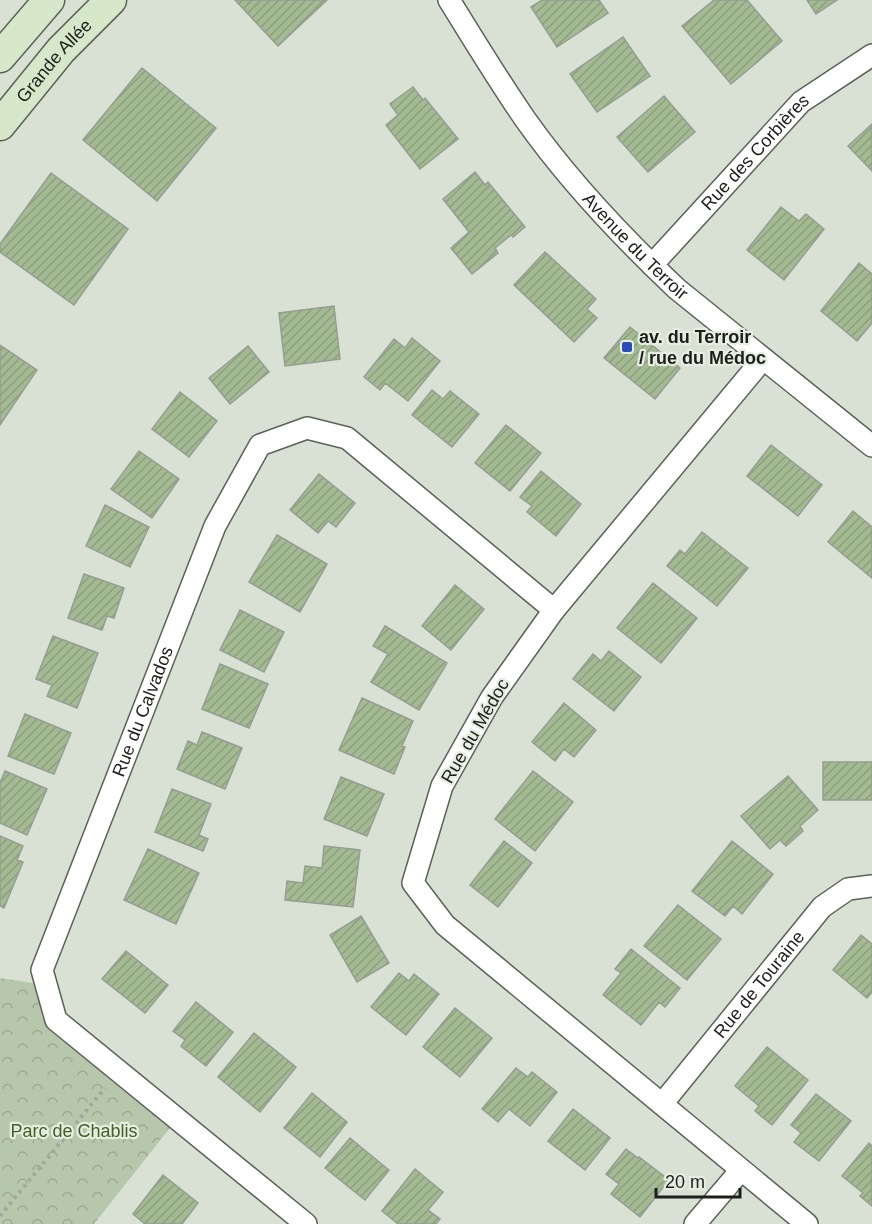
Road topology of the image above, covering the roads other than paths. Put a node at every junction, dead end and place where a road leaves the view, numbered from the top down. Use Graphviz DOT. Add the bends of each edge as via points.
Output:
graph roads {
  1 [pos="49,0"];
  2 [pos="111,0"];
  3 [pos="449,0"];
  4 [pos="872,55"];
  5 [pos="0,57"];
  6 [pos="0,125"];
  7 [pos="652,265"];
  8 [pos="763,358"];
  9 [pos="872,446"];
  10 [pos="554,610"];
  11 [pos="872,886"];
  12 [pos="662,1104"];
  13 [pos="741,1170"];
  14 [pos="306,1224"];
  15 [pos="695,1224"];
  16 [pos="807,1224"];
  1 -- 5 [label="street"];
  2 -- 6 [label="street, Grande Allée" via="61,50"];
  3 -- 7 [label="street, Avenue du Terroir" via="526,120 560,165"];
  4 -- 7 [label="street, Rue des Corbières" via="801,102"];
  7 -- 8 [label="street, Avenue du Terroir"];
  8 -- 9 [label="street, Avenue du Terroir"];
  8 -- 10 [label="street, Rue du Médoc"];
  10 -- 12 [label="street, Rue du Médoc" via="492,698 442,786 413,884 444,925"];
  10 -- 14 [label="street, Rue du Calvados" via="347,438 307,428 260,445 215,526 42,970 56,1020"];
  11 -- 12 [label="street, Rue de Touraine" via="848,889 822,907"];
  12 -- 13 [label="street, Rue du Médoc"];
  13 -- 15 [label="street"];
  13 -- 16 [label="street, Rue du Médoc"];
}
